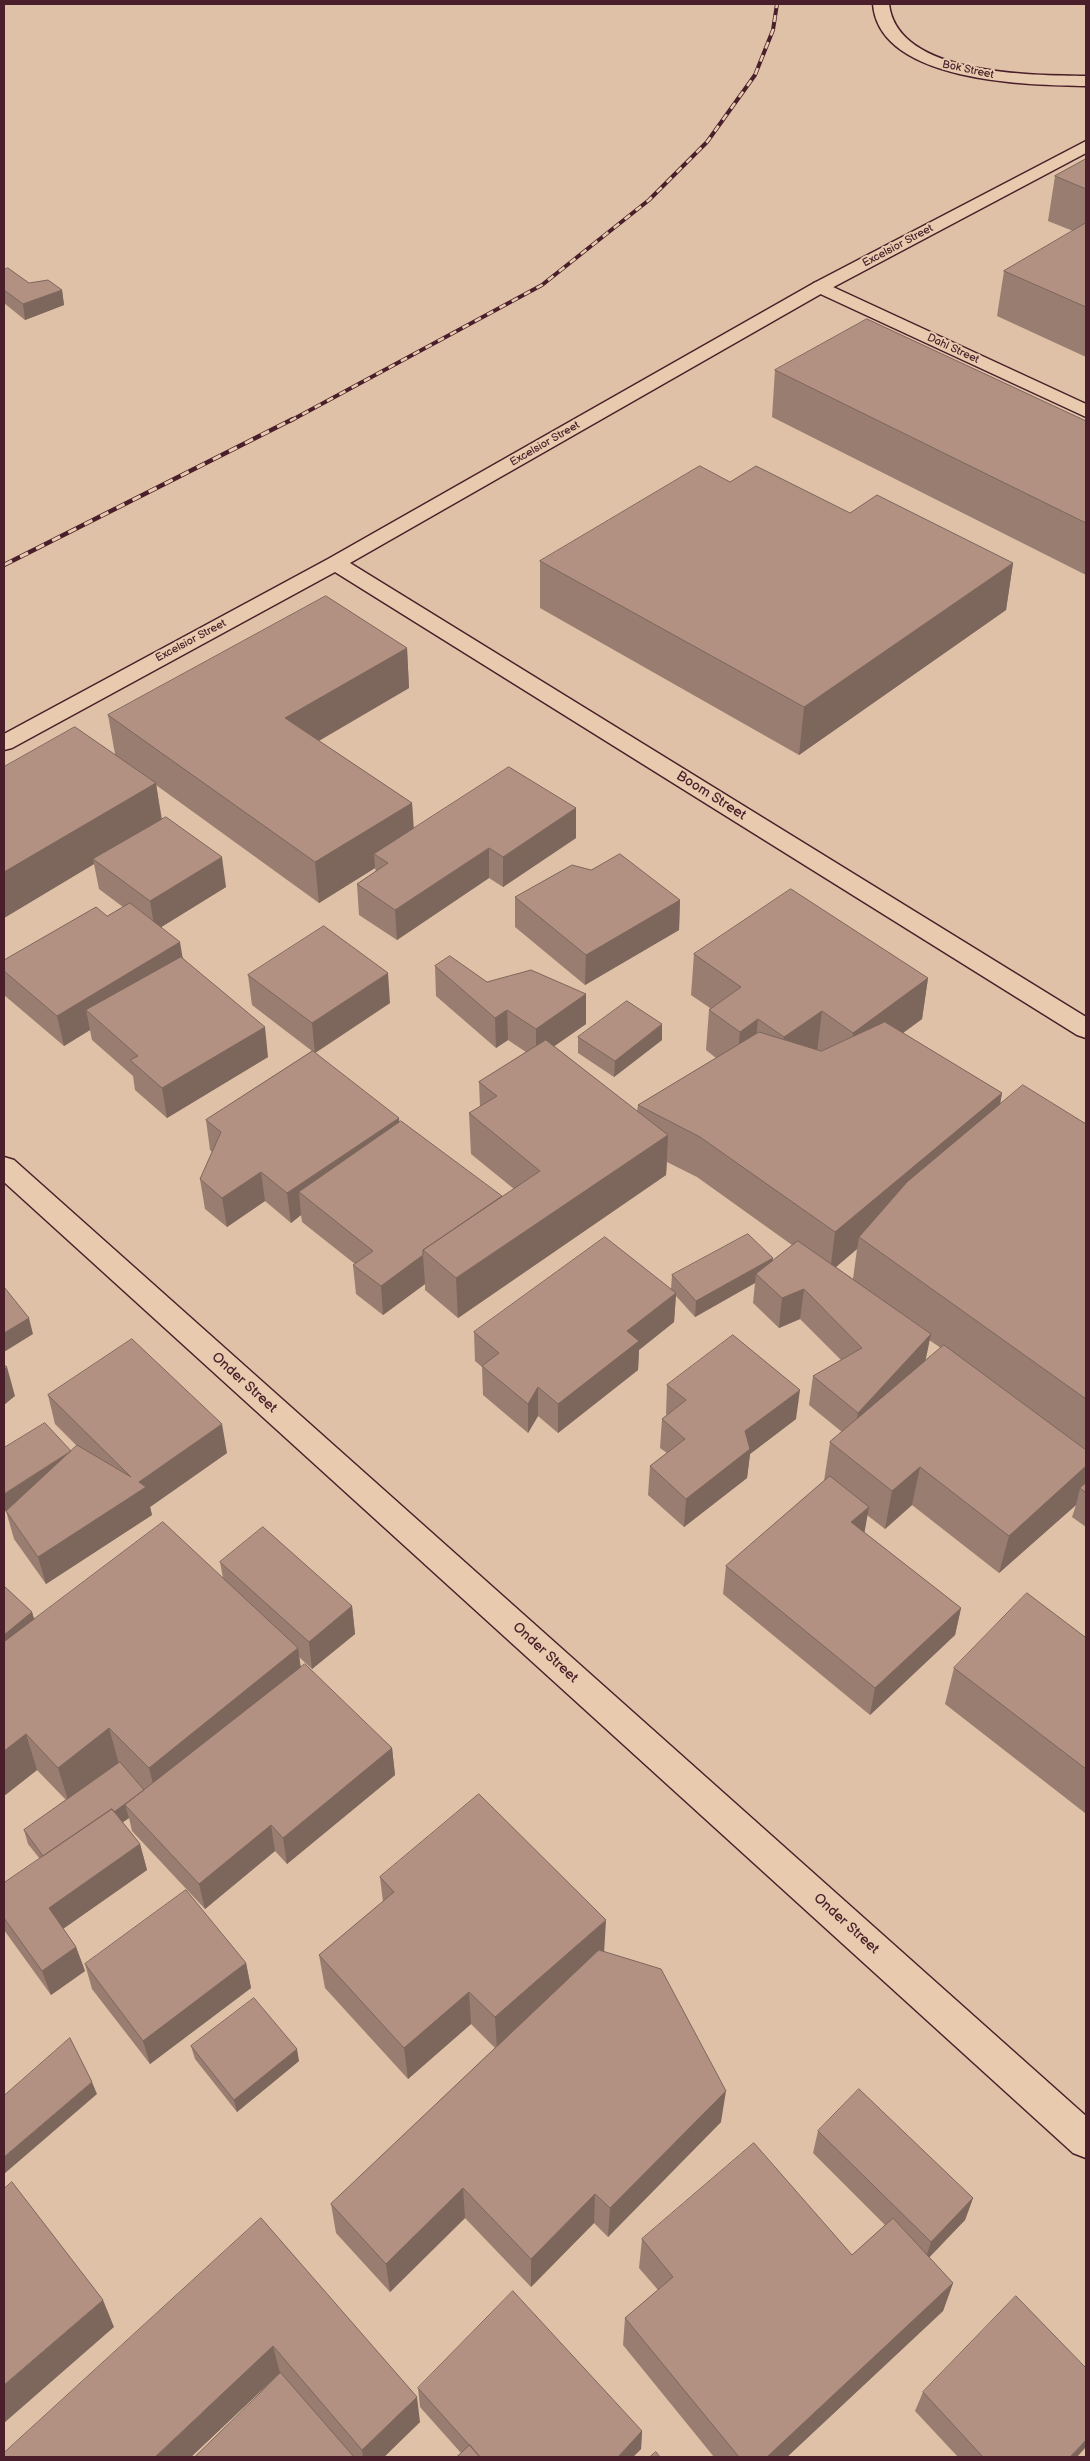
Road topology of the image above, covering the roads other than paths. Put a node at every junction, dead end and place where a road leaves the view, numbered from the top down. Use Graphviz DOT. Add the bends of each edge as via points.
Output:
graph roads {
  1 [pos="881,4"];
  2 [pos="1086,81"];
  3 [pos="1086,146"];
  4 [pos="820,287"];
  5 [pos="1086,411"];
  6 [pos="336,563"];
  7 [pos="4,743"];
  8 [pos="1086,1029"];
  9 [pos="4,1166"];
  10 [pos="1086,2140"];
  1 -- 2 [label="street, Bok Street" via="881,12 891,34 940,65 1016,78"];
  3 -- 4 [label="street, Excelsior Street"];
  4 -- 5 [label="street, Dahl Street"];
  4 -- 6 [label="street, Excelsior Street"];
  6 -- 7 [label="street, Excelsior Street"];
  6 -- 8 [label="street, Boom Street"];
  9 -- 10 [label="street, Onder Street"];
}
